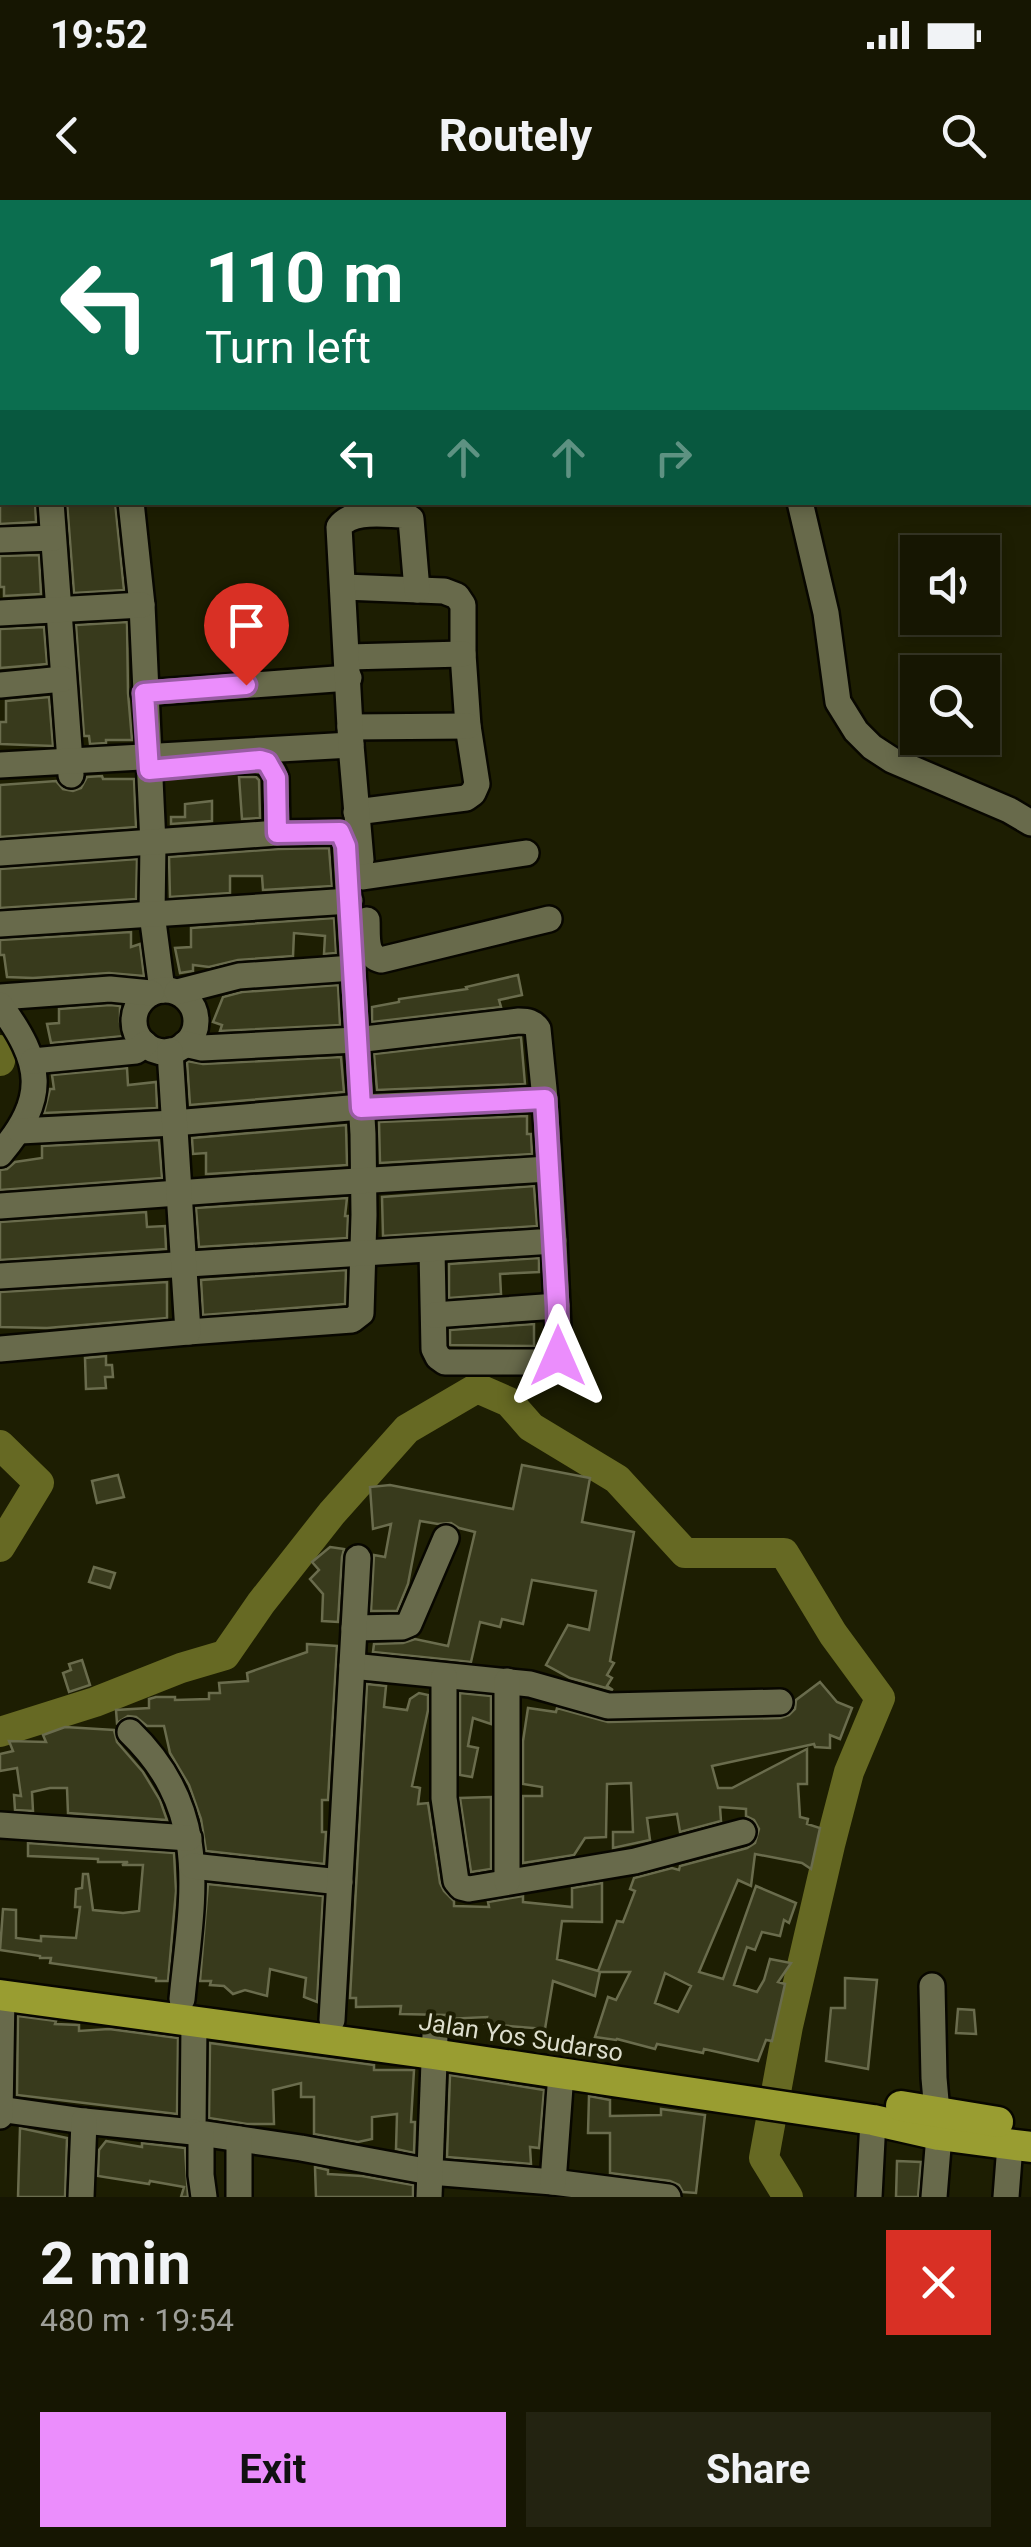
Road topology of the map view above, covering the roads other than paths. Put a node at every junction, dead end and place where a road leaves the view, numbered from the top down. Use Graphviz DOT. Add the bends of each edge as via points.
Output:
graph roads {
  1 [pos="52,505"];
  2 [pos="131,505"];
  3 [pos="801,505"];
  4 [pos="53,538"];
  5 [pos="0,540"];
  6 [pos="344,586"];
  7 [pos="418,590"];
  8 [pos="142,605"];
  9 [pos="58,610"];
  10 [pos="0,613"];
  11 [pos="464,654"];
  12 [pos="348,667"];
  13 [pos="63,679"];
  14 [pos="0,684"];
  15 [pos="144,693"];
  16 [pos="468,726"];
  17 [pos="351,736"];
  18 [pos="149,763"];
  19 [pos="0,765"];
  20 [pos="71,768"];
  21 [pos="0,780"];
  22 [pos="357,817"];
  23 [pos="1031,824"];
  24 [pos="287,828"];
  25 [pos="153,844"];
  26 [pos="0,853"];
  27 [pos="526,854"];
  28 [pos="363,877"];
  29 [pos="350,902"];
  30 [pos="152,914"];
  31 [pos="548,918"];
  32 [pos="0,924"];
  33 [pos="353,968"];
  34 [pos="163,992"];
  35 [pos="0,997"];
  36 [pos="0,1006"];
  37 [pos="356,1040"];
  38 [pos="166,1046"];
  39 [pos="33,1060"];
  40 [pos="545,1099"];
  41 [pos="361,1108"];
  42 [pos="174,1123"];
  43 [pos="20,1131"];
  44 [pos="0,1154"];
  45 [pos="548,1169"];
  46 [pos="364,1181"];
  47 [pos="177,1193"];
  48 [pos="0,1206"];
  49 [pos="554,1241"];
  50 [pos="432,1250"];
  51 [pos="364,1255"];
  52 [pos="183,1264"];
  53 [pos="0,1276"];
  54 [pos="557,1306"];
  55 [pos="434,1315"];
  56 [pos="188,1332"];
  57 [pos="0,1349"];
  58 [pos="446,1538"];
  59 [pos="358,1558"];
  60 [pos="354,1628"];
  61 [pos="352,1666"];
  62 [pos="444,1676"];
  63 [pos="507,1681"];
  64 [pos="780,1702"];
  65 [pos="130,1732"];
  66 [pos="0,1825"];
  67 [pos="743,1832"];
  68 [pos="188,1838"];
  69 [pos="192,1866"];
  70 [pos="340,1882"];
  71 [pos="507,1882"];
  72 [pos="932,1986"];
  73 [pos="1,1988"];
  74 [pos="188,2010"];
  75 [pos="332,2020"];
  76 [pos="434,2045"];
  77 [pos="561,2073"];
  78 [pos="691,2085"];
  79 [pos="0,2111"];
  80 [pos="874,2111"];
  81 [pos="84,2121"];
  82 [pos="938,2124"];
  83 [pos="197,2133"];
  84 [pos="239,2140"];
  85 [pos="1024,2140"];
  86 [pos="553,2182"];
  87 [pos="430,2184"];
  88 [pos="82,2197"];
  89 [pos="204,2197"];
  90 [pos="239,2197"];
  91 [pos="668,2197"];
  92 [pos="869,2197"];
  93 [pos="934,2197"];
  94 [pos="1006,2197"];
  1 -- 4 [label="street"];
  2 -- 8 [label="street"];
  3 -- 23 [label="street" via="838,702 856,731 892,760"];
  4 -- 5 [label="street"];
  4 -- 9 [label="street"];
  6 -- 7 [label="street"];
  6 -- 7 [label="street" via="342,522 405,514 413,526"];
  6 -- 12 [label="street"];
  7 -- 11 [label="street" via="444,591 464,605"];
  8 -- 9 [label="street"];
  8 -- 15 [label="street"];
  9 -- 10 [label="street"];
  9 -- 13 [label="street"];
  11 -- 12 [label="street"];
  11 -- 16 [label="street"];
  12 -- 15 [label="street"];
  12 -- 17 [label="street"];
  13 -- 14 [label="street"];
  13 -- 20 [label="street"];
  15 -- 18 [label="street"];
  16 -- 17 [label="street"];
  16 -- 22 [label="street" via="473,793"];
  17 -- 18 [label="street"];
  17 -- 22 [label="street"];
  18 -- 20 [label="street"];
  18 -- 24 [label="street" via="267,762"];
  18 -- 25 [label="street"];
  19 -- 20 [label="street"];
  20 -- 21 [label="street"];
  22 -- 24 [label="street"];
  22 -- 28 [label="street"];
  24 -- 25 [label="street"];
  24 -- 29 [label="street" via="340,832"];
  25 -- 26 [label="street"];
  25 -- 30 [label="street"];
  27 -- 28 [label="street"];
  28 -- 31 [label="street" via="369,953 381,960"];
  29 -- 30 [label="street"];
  29 -- 33 [label="street"];
  30 -- 32 [label="street"];
  30 -- 34 [label="street"];
  33 -- 34 [label="street" via="239,976"];
  33 -- 37 [label="street"];
  34 -- 35 [label="street"];
  34 -- 38 [label="street" via="138,1004 135,1030"];
  34 -- 38 [label="street" via="191,1004 195,1029"];
  36 -- 39 [label="street"];
  37 -- 38 [label="street"];
  37 -- 40 [label="street" via="528,1021 538,1029"];
  37 -- 41 [label="street"];
  38 -- 39 [label="street"];
  38 -- 42 [label="street"];
  39 -- 43 [label="street" via="35,1085"];
  40 -- 41 [label="street"];
  40 -- 45 [label="street"];
  41 -- 42 [label="street"];
  41 -- 46 [label="street"];
  42 -- 43 [label="street"];
  42 -- 47 [label="street"];
  43 -- 44 [label="street"];
  45 -- 46 [label="street"];
  45 -- 49 [label="street"];
  46 -- 47 [label="street"];
  46 -- 51 [label="street"];
  47 -- 48 [label="street"];
  47 -- 52 [label="street"];
  49 -- 50 [label="street"];
  49 -- 54 [label="street"];
  50 -- 51 [label="street"];
  50 -- 55 [label="street"];
  51 -- 52 [label="street"];
  51 -- 56 [label="street" via="362,1308 352,1320"];
  52 -- 53 [label="street"];
  52 -- 56 [label="street"];
  54 -- 55 [label="street"];
  54 -- 55 [label="street" via="559,1350 549,1362 445,1362 434,1349"];
  56 -- 57 [label="street"];
  58 -- 60 [label="street" via="409,1624"];
  59 -- 60 [label="street"];
  60 -- 61 [label="street"];
  61 -- 62 [label="street"];
  61 -- 70 [label="street"];
  62 -- 63 [label="street"];
  62 -- 71 [label="street" via="444,1798 456,1880 469,1889"];
  63 -- 64 [label="street" via="608,1706"];
  63 -- 71 [label="street"];
  65 -- 68 [label="street" via="158,1764 185,1816"];
  66 -- 68 [label="street"];
  67 -- 71 [label="street" via="636,1861"];
  68 -- 69 [label="street"];
  69 -- 70 [label="street"];
  69 -- 74 [label="street"];
  70 -- 75 [label="street"];
  72 -- 82 [label="street"];
  73 -- 74 [label="highway, Jalan Yos Sudarso"];
  73 -- 79 [label="street"];
  74 -- 75 [label="highway, Jalan Yos Sudarso"];
  74 -- 76 [label="highway, Jalan Yos Sudarso"];
  74 -- 83 [label="street"];
  75 -- 76 [label="highway, Jalan Yos Sudarso"];
  76 -- 77 [label="highway, Jalan Yos Sudarso"];
  76 -- 78 [label="highway, Jalan Yos Sudarso"];
  76 -- 87 [label="street"];
  77 -- 78 [label="highway, Jalan Yos Sudarso"];
  77 -- 86 [label="street"];
  78 -- 80 [label="highway, Jalan Yos Sudarso"];
  79 -- 81 [label="street"];
  80 -- 82 [label="highway, Jalan Yos Sudarso"];
  80 -- 92 [label="street"];
  81 -- 83 [label="street"];
  81 -- 88 [label="street"];
  82 -- 85 [label="highway, Jalan Yos Sudarso"];
  82 -- 93 [label="street"];
  83 -- 84 [label="street"];
  83 -- 89 [label="street"];
  84 -- 87 [label="street" via="301,2148"];
  84 -- 90 [label="street"];
  85 -- 94 [label="street"];
  86 -- 87 [label="street"];
  86 -- 91 [label="street"];
}
